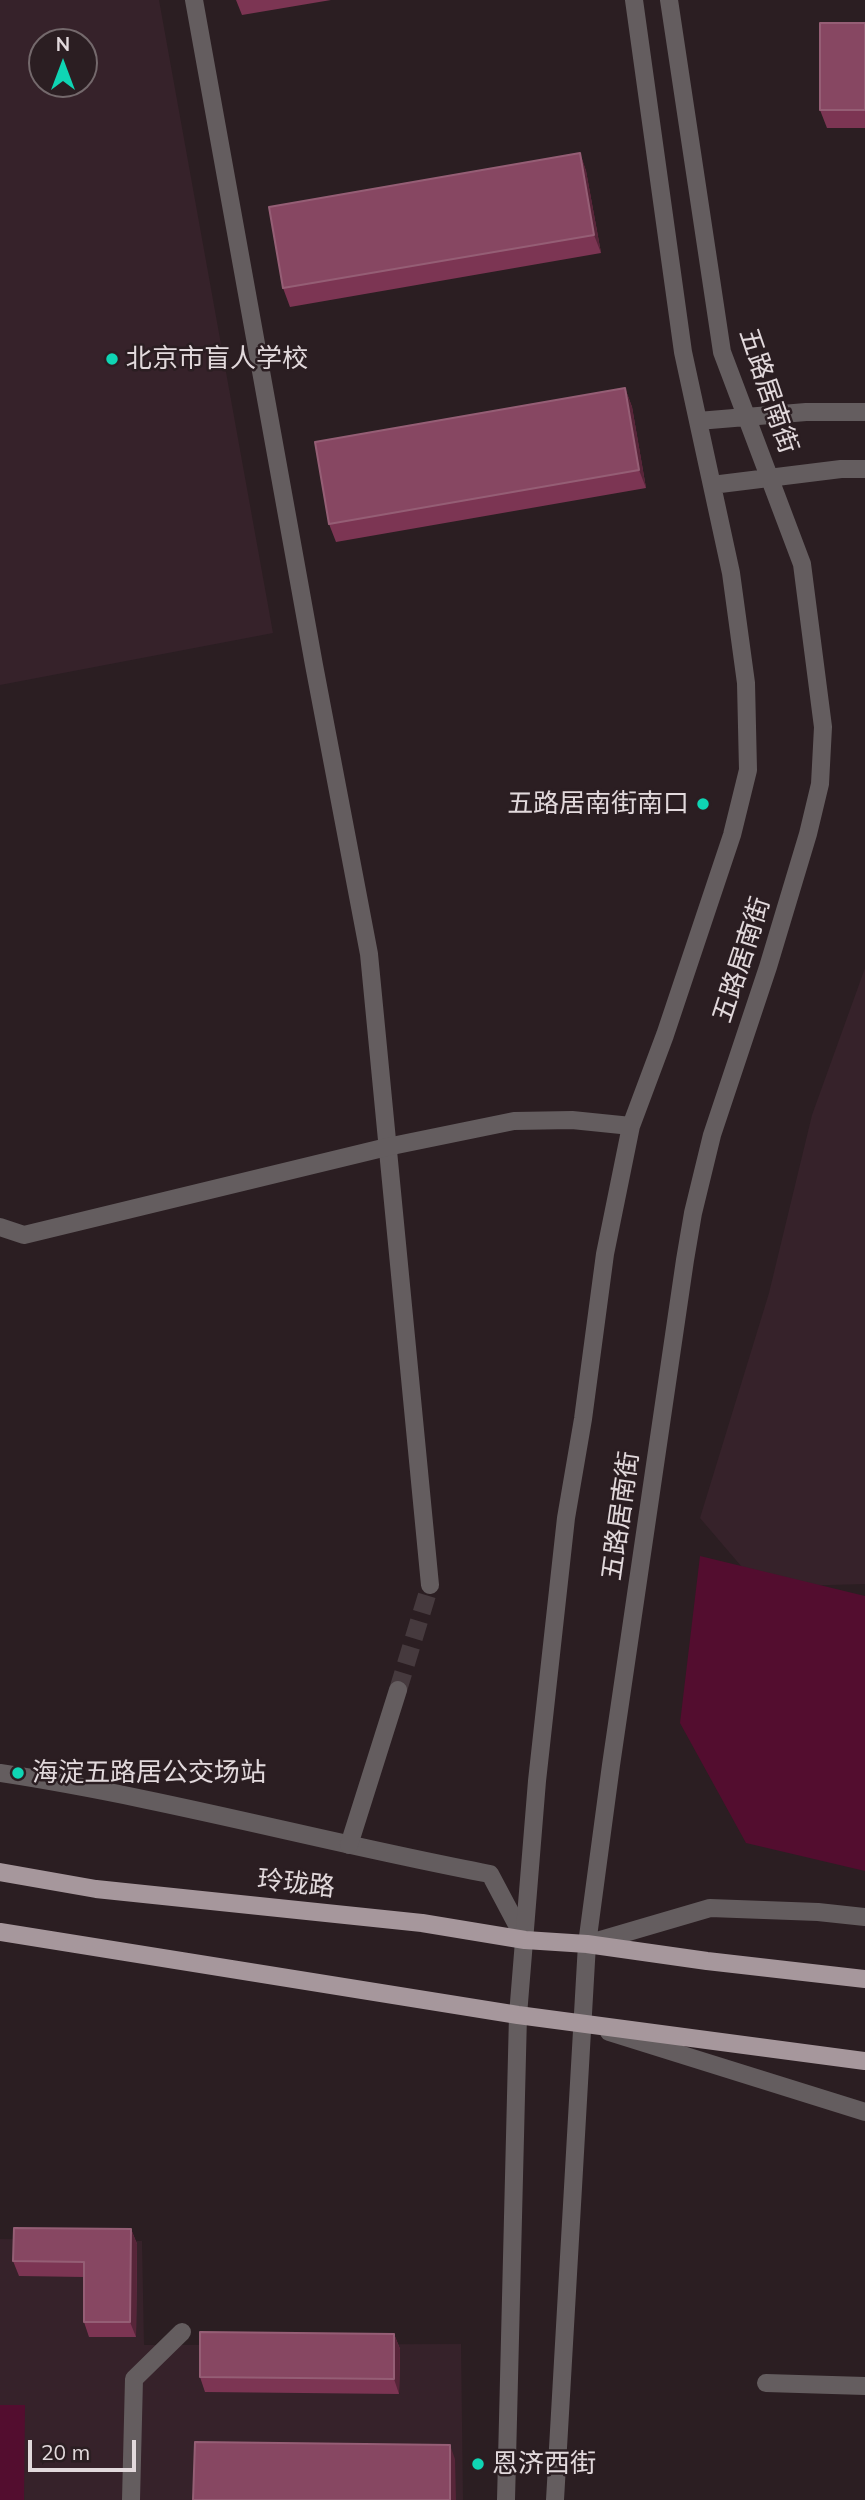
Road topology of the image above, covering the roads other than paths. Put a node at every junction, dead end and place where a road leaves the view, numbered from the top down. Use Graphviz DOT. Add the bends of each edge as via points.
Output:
graph roads {
  1 [pos="194,0"];
  2 [pos="634,0"];
  3 [pos="669,0"];
  4 [pos="865,412"];
  5 [pos="747,417"];
  6 [pos="698,421"];
  7 [pos="865,469"];
  8 [pos="770,478"];
  9 [pos="712,485"];
  10 [pos="631,1126"];
  11 [pos="387,1147"];
  12 [pos="0,1227"];
  13 [pos="430,1585"];
  14 [pos="398,1690"];
  15 [pos="0,1773"];
  16 [pos="349,1845"];
  17 [pos="0,1872"];
  18 [pos="865,1917"];
  19 [pos="0,1931"];
  20 [pos="525,1940"];
  21 [pos="587,1944"];
  22 [pos="865,1979"];
  23 [pos="518,2015"];
  24 [pos="583,2024"];
  25 [pos="865,2061"];
  26 [pos="865,2112"];
  27 [pos="182,2332"];
  28 [pos="766,2383"];
  29 [pos="865,2386"];
  30 [pos="131,2500"];
  31 [pos="506,2500"];
  32 [pos="555,2500"];
  1 -- 11 [label="street" via="369,954"];
  2 -- 6 [label="street, 五路居南街" via="683,352"];
  3 -- 5 [label="street, 五路居南街" via="722,352"];
  4 -- 5 [label="street"];
  5 -- 6 [label="street"];
  5 -- 8 [label="street, 五路居南街"];
  6 -- 9 [label="street, 五路居南街"];
  7 -- 8 [label="street"];
  8 -- 9 [label="street"];
  8 -- 21 [label="street, 五路居南街" via="802,564 823,727 820,784 768,967 712,1135 693,1213"];
  9 -- 10 [label="street, 五路居南街" via="731,573 746,683 748,770 732,835"];
  10 -- 11 [label="street" via="514,1121"];
  10 -- 20 [label="street, 五路居南街" via="605,1254 566,1518"];
  11 -- 12 [label="street" via="24,1235"];
  11 -- 13 [label="street"];
  14 -- 16 [label="street"];
  15 -- 16 [label="street" via="126,1795"];
  16 -- 20 [label="street" via="490,1874"];
  17 -- 20 [label="main road, 玲珑路" via="96,1889 422,1923"];
  18 -- 21 [label="street, 玲珑路" via="710,1908"];
  19 -- 23 [label="main road"];
  20 -- 21 [label="main road, 玲珑路"];
  20 -- 23 [label="street"];
  21 -- 22 [label="main road, 玲珑路"];
  21 -- 24 [label="street"];
  23 -- 24 [label="main road"];
  23 -- 31 [label="street"];
  24 -- 25 [label="main road"];
  24 -- 26 [label="street"];
  24 -- 32 [label="street"];
  27 -- 30 [label="street" via="134,2379"];
  28 -- 29 [label="street"];
}
